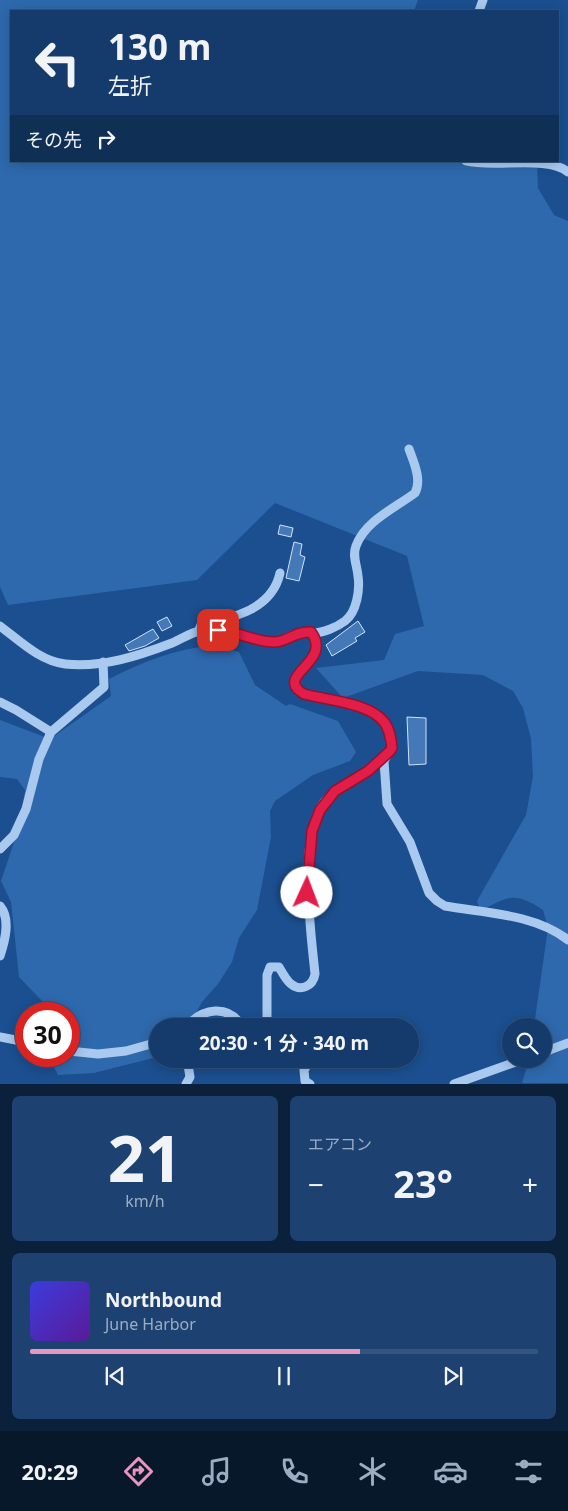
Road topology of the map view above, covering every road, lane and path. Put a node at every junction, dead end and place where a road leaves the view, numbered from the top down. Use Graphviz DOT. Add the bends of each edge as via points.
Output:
graph roads {
  1 [pos="471,162"];
  2 [pos="568,172"];
  3 [pos="408,449"];
  4 [pos="280,573"];
  5 [pos="0,626"];
  6 [pos="198,632"];
  7 [pos="311,632"];
  8 [pos="103,662"];
  9 [pos="0,702"];
  10 [pos="51,732"];
  11 [pos="390,751"];
  12 [pos="0,849"];
  13 [pos="0,906"];
  14 [pos="568,940"];
  15 [pos="0,956"];
  16 [pos="194,1018"];
  17 [pos="237,1018"];
  18 [pos="268,1018"];
  19 [pos="0,1037"];
  20 [pos="15,1040"];
  21 [pos="568,1043"];
  22 [pos="149,1045"];
  23 [pos="552,1049"];
  24 [pos="80,1052"];
  25 [pos="502,1067"];
  26 [pos="188,1068"];
  27 [pos="305,1068"];
  28 [pos="186,1084"];
  29 [pos="310,1084"];
  30 [pos="454,1084"];
  1 -- 2 [label="street" via="485,165 551,164"];
  3 -- 7 [label="street" via="418,487 377,520 359,540 354,557 359,584 350,617 332,628"];
  4 -- 6 [label="street" via="273,589 254,609 220,622 201,625"];
  5 -- 8 [label="street" via="49,660 65,664"];
  6 -- 7 [label="street" via="228,630 268,642"];
  6 -- 8 [label="street" via="144,653"];
  7 -- 11 [label="street" via="316,639 316,651 312,660 296,675 294,683 297,690 373,713 387,726"];
  8 -- 10 [label="street" via="104,688"];
  9 -- 10 [label="street"];
  10 -- 12 [label="street" via="39,759 26,809 14,835"];
  11 -- 14 [label="street" via="384,761 387,804 410,842 429,893 445,906 536,923 555,930"];
  11 -- 18 [label="street" via="368,771 335,791 320,810 312,831 307,880 314,982 300,987 291,984 279,967 270,966 267,975"];
  13 -- 15 [label="street" via="6,922"];
  16 -- 17 [label="street" via="208,1012 223,1011"];
  19 -- 20 [label="street"];
  21 -- 23 [label="street"];
  22 -- 24 [label="street" via="126,1051"];
  25 -- 30 [label="street"];
  26 -- 28 [label="street" via="190,1077"];
  27 -- 29 [label="street" via="305,1081"];
}
